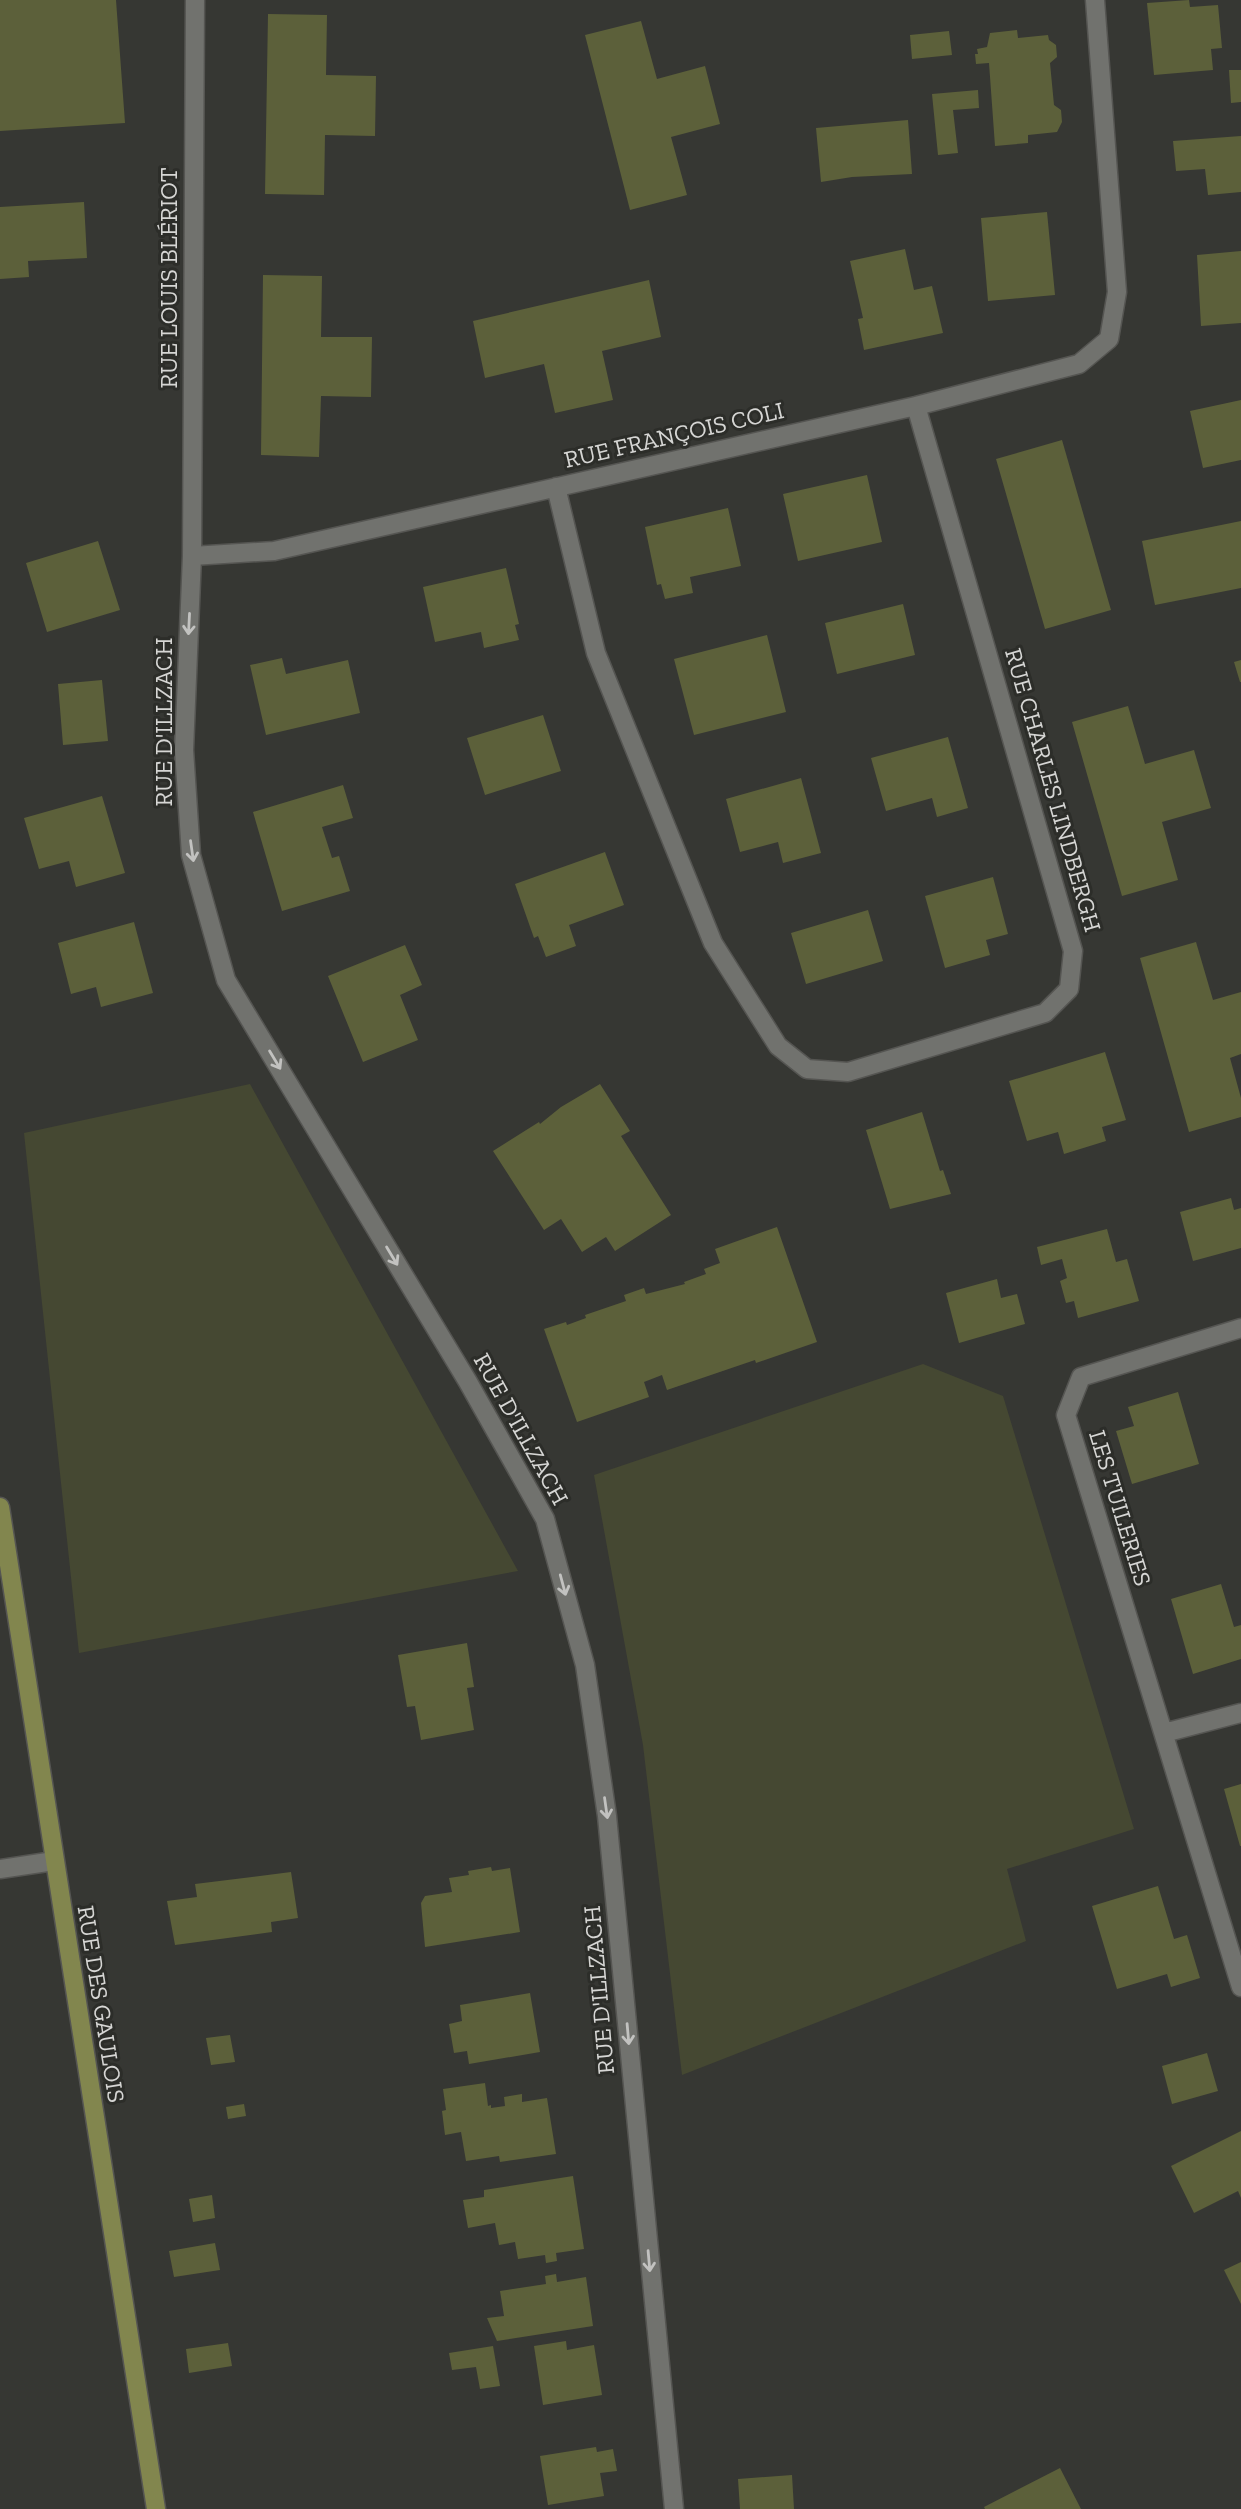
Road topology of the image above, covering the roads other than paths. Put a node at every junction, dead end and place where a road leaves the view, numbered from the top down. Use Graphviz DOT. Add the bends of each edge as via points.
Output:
graph roads {
  1 [pos="195,0"];
  2 [pos="1095,0"];
  3 [pos="916,406"];
  4 [pos="555,487"];
  5 [pos="192,556"];
  6 [pos="1241,1328"];
  7 [pos="0,1507"];
  8 [pos="1241,1713"];
  9 [pos="1164,1733"];
  10 [pos="54,1861"];
  11 [pos="0,1869"];
  12 [pos="1241,1987"];
  13 [pos="156,2509"];
  14 [pos="674,2509"];
  1 -- 5 [label="street, RUE LOUIS BLÉRIOT"];
  2 -- 3 [label="street, RUE FRANÇOIS COLI" via="1117,292 1110,339 1079,364"];
  3 -- 4 [label="street, RUE FRANÇOIS COLI"];
  3 -- 4 [label="street, RUE CHARLES LINDBERGH" via="1073,951 1069,989 1045,1013 848,1072 807,1069 778,1046 713,943 596,653"];
  4 -- 5 [label="street, RUE FRANÇOIS COLI" via="274,551"];
  5 -- 14 [label="street, RUE D'ILLZACH, one-way" via="184,750 191,855 226,980 468,1382 545,1519 585,1665 607,1816"];
  6 -- 9 [label="street, LES TUILERIES" via="1081,1377 1066,1415"];
  7 -- 10 [label="main road, RUE DES GAULOIS"];
  8 -- 9 [label="street"];
  9 -- 12 [label="street, LES TUILERIES"];
  10 -- 11 [label="street"];
  10 -- 13 [label="main road, RUE DES GAULOIS"];
}
